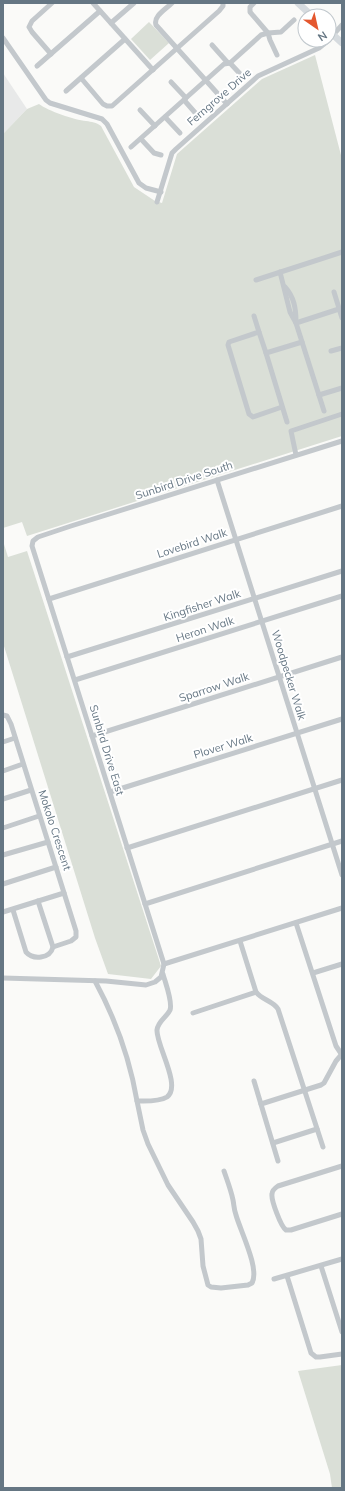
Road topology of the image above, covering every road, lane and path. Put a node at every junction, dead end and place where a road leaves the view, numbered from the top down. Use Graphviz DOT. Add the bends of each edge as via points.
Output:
graph roads {
  1 [pos="52,3"];
  2 [pos="93,3"];
  3 [pos="134,3"];
  4 [pos="172,3"];
  5 [pos="223,3"];
  6 [pos="254,3"];
  7 [pos="100,11"];
  8 [pos="294,20"];
  9 [pos="111,23"];
  10 [pos="268,33"];
  11 [pos="3,38"];
  12 [pos="125,38"];
  13 [pos="212,45"];
  14 [pos="177,48"];
  15 [pos="317,48"];
  16 [pos="51,54"];
  17 [pos="277,55"];
  18 [pos="229,63"];
  19 [pos="38,66"];
  20 [pos="153,70"];
  21 [pos="243,77"];
  22 [pos="80,78"];
  23 [pos="206,81"];
  24 [pos="171,82"];
  25 [pos="66,91"];
  26 [pos="185,99"];
  27 [pos="226,104"];
  28 [pos="140,110"];
  29 [pos="198,116"];
  30 [pos="166,117"];
  31 [pos="155,126"];
  32 [pos="180,133"];
  33 [pos="141,139"];
  34 [pos="131,147"];
  35 [pos="160,155"];
  36 [pos="161,192"];
  37 [pos="158,202"];
  38 [pos="342,252"];
  39 [pos="280,272"];
  40 [pos="256,280"];
  41 [pos="334,292"];
  42 [pos="339,308"];
  43 [pos="254,316"];
  44 [pos="342,318"];
  45 [pos="296,323"];
  46 [pos="259,332"];
  47 [pos="302,342"];
  48 [pos="342,348"];
  49 [pos="331,351"];
  50 [pos="266,353"];
  51 [pos="342,388"];
  52 [pos="319,395"];
  53 [pos="282,407"];
  54 [pos="324,411"];
  55 [pos="342,414"];
  56 [pos="287,422"];
  57 [pos="342,441"];
  58 [pos="296,455"];
  59 [pos="217,480"];
  60 [pos="342,506"];
  61 [pos="236,539"];
  62 [pos="33,541"];
  63 [pos="342,571"];
  64 [pos="342,596"];
  65 [pos="255,598"];
  66 [pos="49,599"];
  67 [pos="262,621"];
  68 [pos="67,657"];
  69 [pos="342,657"];
  70 [pos="280,677"];
  71 [pos="75,680"];
  72 [pos="3,715"];
  73 [pos="342,719"];
  74 [pos="297,733"];
  75 [pos="92,736"];
  76 [pos="15,738"];
  77 [pos="3,742"];
  78 [pos="23,764"];
  79 [pos="3,771"];
  80 [pos="342,780"];
  81 [pos="315,789"];
  82 [pos="32,790"];
  83 [pos="110,792"];
  84 [pos="3,799"];
  85 [pos="39,816"];
  86 [pos="3,828"];
  87 [pos="342,841"];
  88 [pos="48,842"];
  89 [pos="332,844"];
  90 [pos="127,848"];
  91 [pos="3,855"];
  92 [pos="56,868"];
  93 [pos="342,875"];
  94 [pos="3,884"];
  95 [pos="64,893"];
  96 [pos="38,901"];
  97 [pos="145,904"];
  98 [pos="342,908"];
  99 [pos="13,910"];
  100 [pos="3,912"];
  101 [pos="296,923"];
  102 [pos="240,941"];
  103 [pos="53,947"];
  104 [pos="164,964"];
  105 [pos="342,964"];
  106 [pos="313,973"];
  107 [pos="163,974"];
  108 [pos="3,978"];
  109 [pos="95,981"];
  110 [pos="256,992"];
  111 [pos="193,1013"];
  112 [pos="342,1054"];
  113 [pos="254,1081"];
  114 [pos="304,1090"];
  115 [pos="137,1101"];
  116 [pos="261,1104"];
  117 [pos="317,1129"];
  118 [pos="273,1143"];
  119 [pos="323,1147"];
  120 [pos="278,1161"];
  121 [pos="342,1166"];
  122 [pos="224,1171"];
  123 [pos="342,1214"];
  124 [pos="342,1259"];
  125 [pos="321,1266"];
  126 [pos="287,1276"];
  127 [pos="274,1279"];
  128 [pos="342,1332"];
  129 [pos="342,1354"];
  1 -- 16 [label="street" via="29,27"];
  2 -- 7 [label="street"];
  3 -- 9 [label="street"];
  4 -- 14 [label="street" via="155,22"];
  5 -- 14 [label="street" via="219,11"];
  6 -- 10 [label="street" via="250,12"];
  7 -- 9 [label="street"];
  7 -- 16 [label="street"];
  8 -- 10 [label="street" via="281,32"];
  9 -- 12 [label="street"];
  10 -- 17 [label="street"];
  10 -- 18 [label="street" via="261,35"];
  11 -- 36 [label="street" via="46,100 102,120 107,124 139,183"];
  12 -- 20 [label="street"];
  12 -- 22 [label="street"];
  13 -- 18 [label="street"];
  14 -- 20 [label="street"];
  14 -- 23 [label="street"];
  15 -- 27 [label="street, Ferngrove Drive" via="260,75"];
  16 -- 19 [label="street"];
  18 -- 21 [label="street"];
  18 -- 23 [label="street" via="224,64"];
  20 -- 22 [label="street" via="110,106 103,104"];
  22 -- 25 [label="street"];
  23 -- 26 [label="street"];
  23 -- 27 [label="street"];
  24 -- 26 [label="street"];
  26 -- 29 [label="street"];
  26 -- 30 [label="street"];
  27 -- 36 [label="street, Ferngrove Drive" via="173,152"];
  28 -- 31 [label="street"];
  30 -- 31 [label="street"];
  30 -- 32 [label="street"];
  31 -- 33 [label="street"];
  33 -- 34 [label="street"];
  33 -- 35 [label="street" via="154,153"];
  36 -- 37 [label="street, Ferngrove Drive"];
  38 -- 39 [label="street"];
  39 -- 40 [label="street"];
  39 -- 45 [label="street" via="290,312"];
  41 -- 42 [label="street"];
  42 -- 44 [label="street"];
  42 -- 45 [label="street"];
  43 -- 46 [label="street"];
  45 -- 47 [label="street"];
  46 -- 50 [label="street"];
  46 -- 53 [label="street" via="228,342 245,402 249,414 253,417"];
  47 -- 50 [label="street"];
  47 -- 52 [label="street"];
  48 -- 49 [label="street"];
  50 -- 53 [label="street"];
  51 -- 52 [label="street"];
  52 -- 54 [label="street"];
  53 -- 56 [label="street"];
  55 -- 58 [label="street" via="291,431"];
  57 -- 58 [label="street, Sunbird Drive South"];
  58 -- 59 [label="street, Sunbird Drive South"];
  59 -- 61 [label="street, Woodpecker Walk"];
  59 -- 62 [label="street, Sunbird Drive South"];
  60 -- 61 [label="street, Lovebird Walk"];
  61 -- 65 [label="street, Woodpecker Walk"];
  61 -- 66 [label="street, Lovebird Walk"];
  62 -- 66 [label="street, Sunbird Drive East" via="32,546"];
  63 -- 65 [label="street, Kingfisher Walk"];
  64 -- 67 [label="street, Heron Walk"];
  65 -- 67 [label="street, Woodpecker Walk"];
  65 -- 68 [label="street, Kingfisher Walk"];
  66 -- 68 [label="street, Sunbird Drive East"];
  67 -- 70 [label="street, Woodpecker Walk"];
  67 -- 71 [label="street, Heron Walk"];
  68 -- 71 [label="street, Sunbird Drive East"];
  69 -- 70 [label="street, Sparrow Walk"];
  70 -- 74 [label="street, Woodpecker Walk"];
  70 -- 75 [label="street, Sparrow Walk"];
  71 -- 75 [label="street, Sunbird Drive East"];
  72 -- 76 [label="street, Mokolo Crescent" via="9,719"];
  73 -- 74 [label="street, Plover Walk"];
  74 -- 81 [label="street, Woodpecker Walk"];
  74 -- 83 [label="street, Plover Walk"];
  75 -- 83 [label="street, Sunbird Drive East"];
  76 -- 77 [label="street"];
  76 -- 78 [label="street, Mokolo Crescent"];
  78 -- 79 [label="street"];
  78 -- 82 [label="street, Mokolo Crescent"];
  80 -- 81 [label="street"];
  81 -- 89 [label="street, Woodpecker Walk"];
  81 -- 90 [label="street"];
  82 -- 84 [label="street"];
  82 -- 85 [label="street, Mokolo Crescent"];
  83 -- 90 [label="street, Sunbird Drive East"];
  85 -- 86 [label="street"];
  85 -- 88 [label="street, Mokolo Crescent"];
  87 -- 89 [label="street"];
  88 -- 91 [label="street"];
  88 -- 92 [label="street, Mokolo Crescent"];
  89 -- 93 [label="street, Woodpecker Walk"];
  89 -- 97 [label="street"];
  90 -- 97 [label="street, Sunbird Drive East"];
  92 -- 94 [label="street"];
  92 -- 95 [label="street, Mokolo Crescent"];
  95 -- 96 [label="street"];
  95 -- 103 [label="street, Mokolo Crescent" via="77,934 74,940"];
  96 -- 99 [label="street"];
  96 -- 103 [label="street"];
  97 -- 104 [label="street, Sunbird Drive East"];
  98 -- 101 [label="street"];
  99 -- 100 [label="street"];
  99 -- 103 [label="street, Mokolo Crescent" via="28,955 46,956 51,953"];
  101 -- 102 [label="street"];
  101 -- 106 [label="street"];
  102 -- 104 [label="street"];
  102 -- 110 [label="street"];
  104 -- 107 [label="street"];
  105 -- 106 [label="street"];
  106 -- 112 [label="street" via="336,1046"];
  107 -- 109 [label="street" via="155,982 146,985"];
  107 -- 115 [label="street" via="171,1008 158,1026 157,1034 170,1076 171,1091 166,1098"];
  108 -- 109 [label="street"];
  109 -- 115 [label="street" via="127,1059"];
  110 -- 111 [label="street"];
  110 -- 114 [label="street" via="278,1009"];
  112 -- 114 [label="street" via="324,1083"];
  113 -- 116 [label="street"];
  114 -- 116 [label="street"];
  114 -- 117 [label="street"];
  115 -- 122 [label="street" via="148,1144 168,1185 198,1231 206,1280 210,1287 214,1288 248,1285 254,1278 243,1231"];
  116 -- 118 [label="street"];
  117 -- 118 [label="street"];
  117 -- 119 [label="street"];
  118 -- 120 [label="street"];
  121 -- 123 [label="street" via="278,1186 273,1190 272,1196 281,1226 286,1230"];
  124 -- 125 [label="street"];
  125 -- 126 [label="street"];
  125 -- 128 [label="street"];
  126 -- 127 [label="street"];
  126 -- 129 [label="street" via="311,1353 316,1357"];
}
